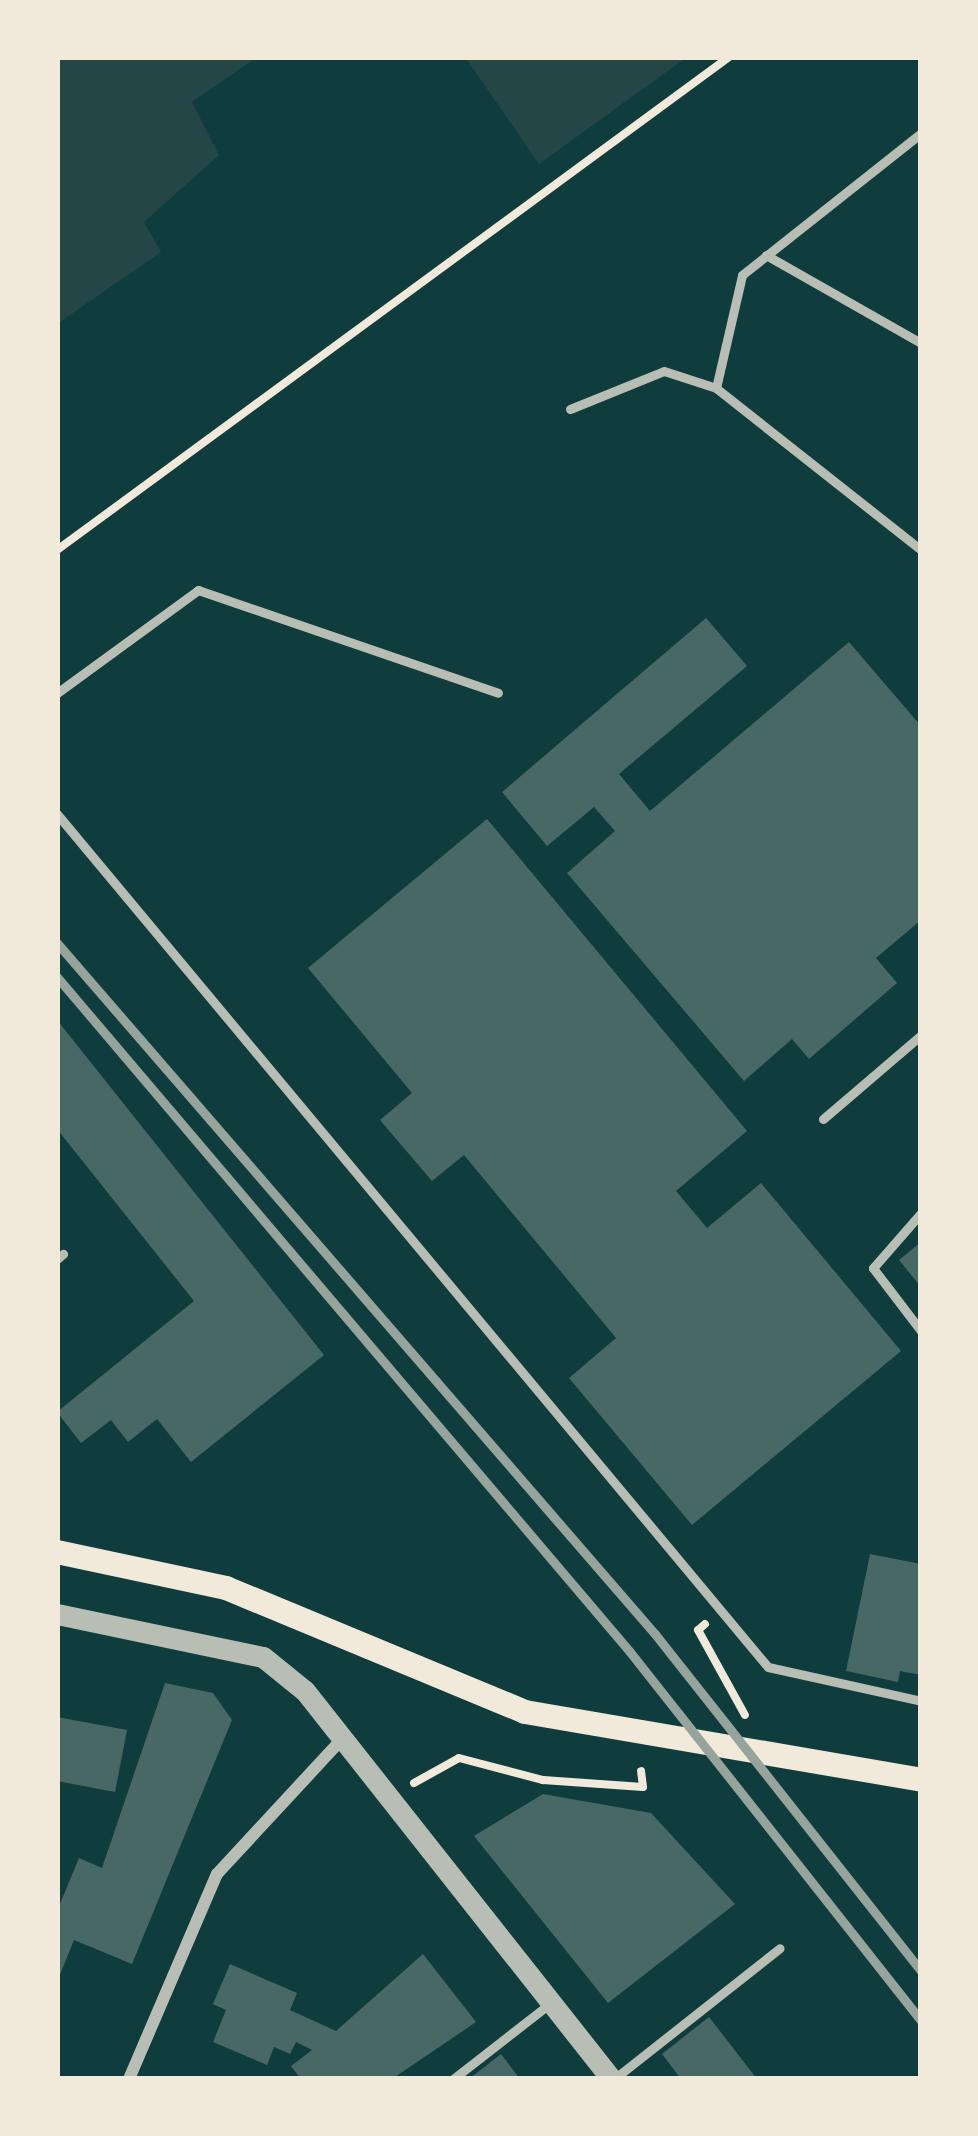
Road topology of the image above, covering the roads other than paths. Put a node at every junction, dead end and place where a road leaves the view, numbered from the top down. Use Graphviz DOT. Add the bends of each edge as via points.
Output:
graph roads {
  1 [pos="921,133"];
  2 [pos="766,255"];
  3 [pos="921,343"];
  4 [pos="716,388"];
  5 [pos="569,409"];
  6 [pos="921,550"];
  7 [pos="57,693"];
  8 [pos="498,693"];
  9 [pos="57,814"];
  10 [pos="921,1035"];
  11 [pos="823,1119"];
  12 [pos="921,1213"];
  13 [pos="921,1330"];
  14 [pos="57,1552"];
  15 [pos="57,1614"];
  16 [pos="921,1701"];
  17 [pos="344,1737"];
  18 [pos="921,1780"];
  19 [pos="780,1948"];
  20 [pos="551,2002"];
  21 [pos="129,2079"];
  22 [pos="453,2079"];
  23 [pos="612,2079"];
  1 -- 2 [label="lane"];
  2 -- 3 [label="lane"];
  2 -- 4 [label="lane" via="742,275"];
  4 -- 5 [label="lane" via="664,371"];
  4 -- 6 [label="lane"];
  7 -- 8 [label="lane" via="198,590"];
  9 -- 16 [label="lane" via="768,1667"];
  10 -- 11 [label="lane"];
  12 -- 13 [label="lane" via="873,1268"];
  14 -- 18 [label="main road" via="226,1588 525,1712"];
  15 -- 17 [label="street" via="263,1657"];
  17 -- 20 [label="street"];
  17 -- 21 [label="street" via="217,1874"];
  19 -- 23 [label="lane"];
  20 -- 22 [label="lane"];
  20 -- 23 [label="street"];
}
